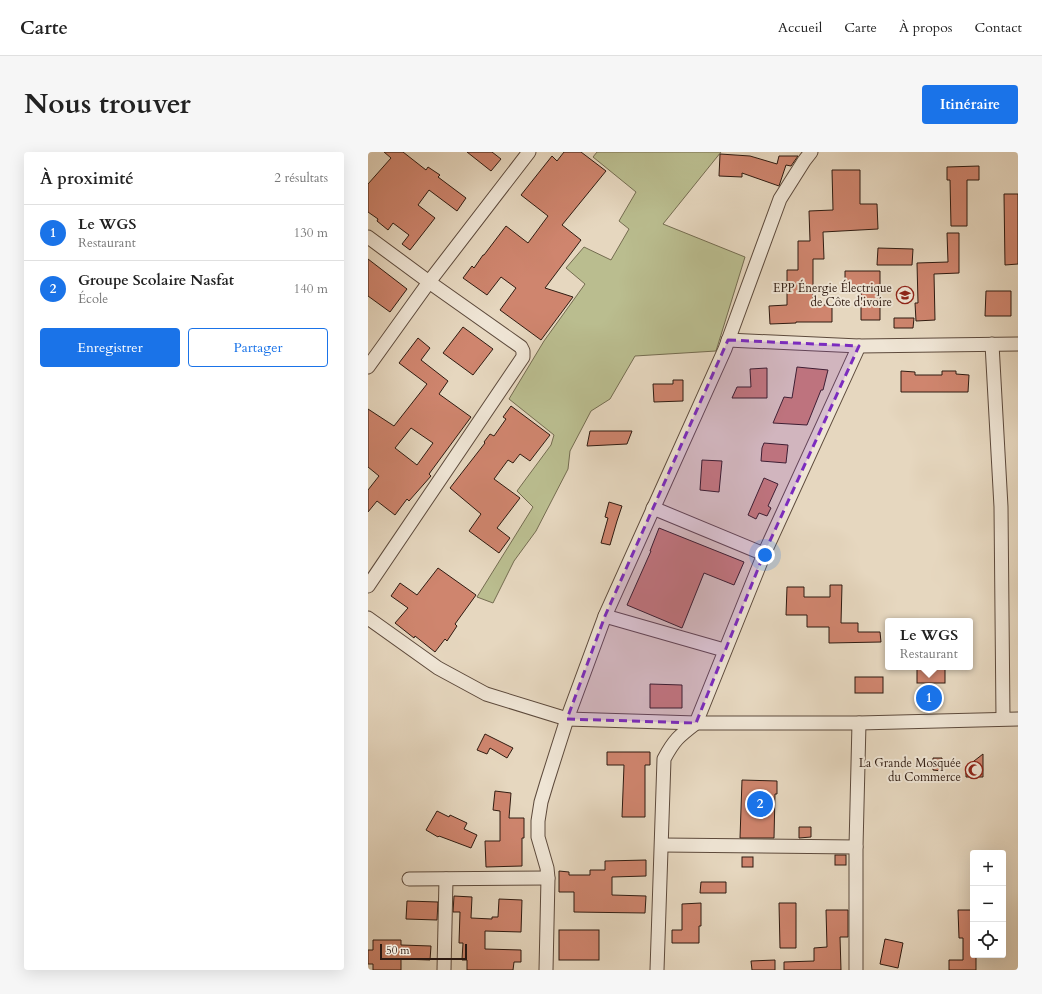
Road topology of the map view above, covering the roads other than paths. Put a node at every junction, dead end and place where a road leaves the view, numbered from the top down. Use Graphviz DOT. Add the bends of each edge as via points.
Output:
graph roads {
  1 [pos="529,152"];
  2 [pos="811,152"];
  3 [pos="368,237"];
  4 [pos="429,282"];
  5 [pos="728,340"];
  6 [pos="992,344"];
  7 [pos="1018,344"];
  8 [pos="859,346"];
  9 [pos="368,367"];
  10 [pos="653,508"];
  11 [pos="764,554"];
  12 [pos="368,586"];
  13 [pos="605,616"];
  14 [pos="368,618"];
  15 [pos="724,650"];
  16 [pos="1003,718"];
  17 [pos="566,719"];
  18 [pos="1018,719"];
  19 [pos="696,723"];
  20 [pos="859,723"];
  21 [pos="662,845"];
  22 [pos="856,847"];
  23 [pos="548,878"];
  24 [pos="409,879"];
  25 [pos="446,879"];
  26 [pos="444,970"];
  27 [pos="546,970"];
  28 [pos="657,970"];
  29 [pos="856,970"];
  1 -- 4 [label="street"];
  2 -- 5 [label="street" via="780,199"];
  3 -- 4 [label="street"];
  4 -- 9 [label="street"];
  4 -- 12 [label="street" via="521,347 523,357"];
  5 -- 8 [label="street"];
  5 -- 10 [label="street"];
  6 -- 7 [label="street"];
  6 -- 8 [label="street"];
  6 -- 16 [label="street" via="1001,507"];
  8 -- 11 [label="street"];
  10 -- 11 [label="street"];
  10 -- 13 [label="street"];
  11 -- 15 [label="street"];
  13 -- 15 [label="street"];
  13 -- 17 [label="street"];
  14 -- 17 [label="street" via="438,668 486,694"];
  15 -- 19 [label="street"];
  16 -- 18 [label="street"];
  16 -- 20 [label="street"];
  17 -- 19 [label="street"];
  17 -- 23 [label="street" via="538,821 538,837"];
  19 -- 20 [label="street"];
  19 -- 21 [label="street" via="677,737 664,759"];
  20 -- 22 [label="street"];
  21 -- 22 [label="street"];
  21 -- 28 [label="street"];
  22 -- 29 [label="street"];
  23 -- 25 [label="street"];
  23 -- 27 [label="street"];
  24 -- 25 [label="street"];
  25 -- 26 [label="street"];
}
